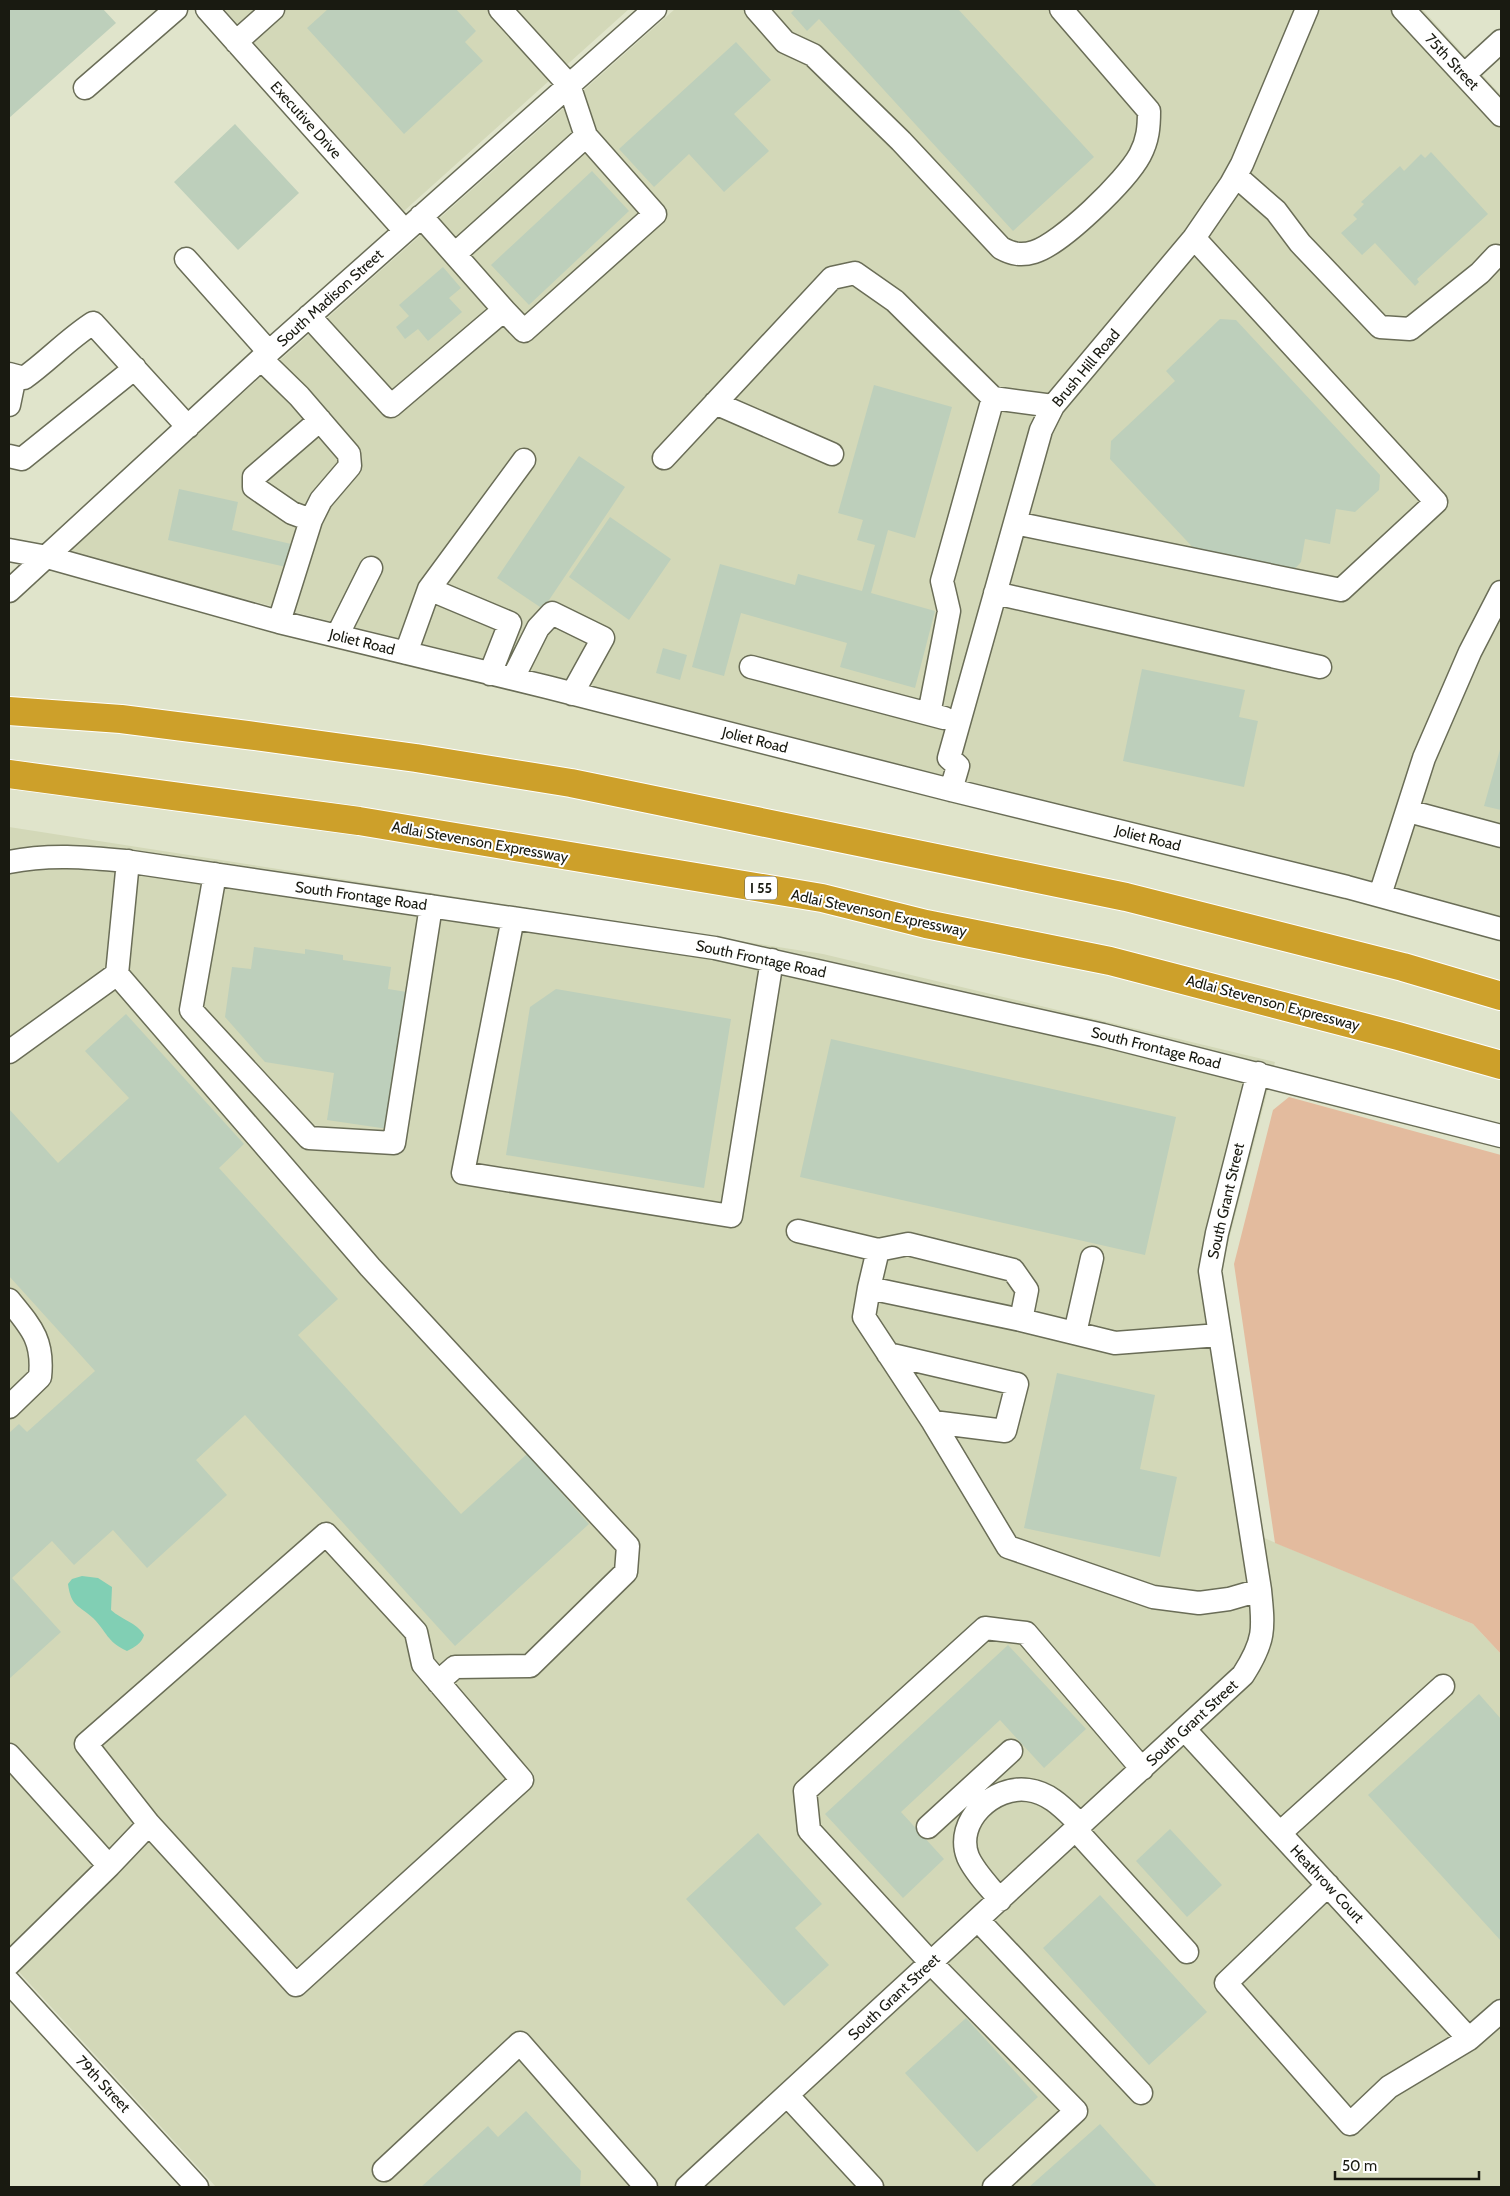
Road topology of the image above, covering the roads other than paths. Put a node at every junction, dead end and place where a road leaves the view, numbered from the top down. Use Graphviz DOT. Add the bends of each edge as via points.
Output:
graph roads {
  1 [pos="176,9"];
  2 [pos="207,9"];
  3 [pos="273,9"];
  4 [pos="655,9"];
  5 [pos="756,9"];
  6 [pos="1060,9"];
  7 [pos="1307,9"];
  8 [pos="1403,9"];
  9 [pos="509,12"];
  10 [pos="1501,41"];
  11 [pos="236,42"];
  12 [pos="1464,75"];
  13 [pos="569,85"];
  14 [pos="85,88"];
  15 [pos="1501,115"];
  16 [pos="586,136"];
  17 [pos="1236,176"];
  18 [pos="413,223"];
  19 [pos="1194,238"];
  20 [pos="455,254"];
  21 [pos="1496,256"];
  22 [pos="186,259"];
  23 [pos="504,310"];
  24 [pos="309,316"];
  25 [pos="265,356"];
  26 [pos="135,368"];
  27 [pos="12,375"];
  28 [pos="993,398"];
  29 [pos="715,403"];
  30 [pos="9,405"];
  31 [pos="1053,406"];
  32 [pos="320,420"];
  33 [pos="188,427"];
  34 [pos="832,454"];
  35 [pos="9,456"];
  36 [pos="664,458"];
  37 [pos="524,460"];
  38 [pos="311,520"];
  39 [pos="1015,522"];
  40 [pos="9,550"];
  41 [pos="47,557"];
  42 [pos="371,568"];
  43 [pos="429,589"];
  44 [pos="9,591"];
  45 [pos="995,593"];
  46 [pos="1501,596"];
  47 [pos="279,622"];
  48 [pos="337,636"];
  49 [pos="406,653"];
  50 [pos="1320,666"];
  51 [pos="751,667"];
  52 [pos="490,674"];
  53 [pos="513,678"];
  54 [pos="572,694"];
  55 [pos="9,710"];
  56 [pos="929,714"];
  57 [pos="959,722"];
  58 [pos="9,774"];
  59 [pos="951,790"];
  60 [pos="1408,811"];
  61 [pos="1501,836"];
  62 [pos="128,861"];
  63 [pos="9,862"];
  64 [pos="215,874"];
  65 [pos="1380,896"];
  66 [pos="431,906"];
  67 [pos="513,918"];
  68 [pos="1501,930"];
  69 [pos="772,960"];
  70 [pos="117,974"];
  71 [pos="1501,996"];
  72 [pos="9,1052"];
  73 [pos="1501,1065"];
  74 [pos="1258,1073"];
  75 [pos="1501,1136"];
  76 [pos="798,1231"];
  77 [pos="878,1250"];
  78 [pos="1092,1258"];
  79 [pos="869,1288"];
  80 [pos="9,1300"];
  81 [pos="1021,1320"];
  82 [pos="1075,1333"];
  83 [pos="1219,1335"];
  84 [pos="888,1354"];
  85 [pos="9,1406"];
  86 [pos="933,1422"];
  87 [pos="1260,1590"];
  88 [pos="438,1682"];
  89 [pos="1443,1686"];
  90 [pos="1185,1730"];
  91 [pos="1011,1751"];
  92 [pos="9,1755"];
  93 [pos="1142,1769"];
  94 [pos="976,1797"];
  95 [pos="149,1824"];
  96 [pos="928,1827"];
  97 [pos="1078,1828"];
  98 [pos="1280,1833"];
  99 [pos="109,1866"];
  100 [pos="1328,1885"];
  101 [pos="1000,1900"];
  102 [pos="978,1920"];
  103 [pos="1187,1952"];
  104 [pos="931,1963"];
  105 [pos="9,1964"];
  106 [pos="9,1982"];
  107 [pos="1501,2011"];
  108 [pos="1469,2039"];
  109 [pos="1141,2093"];
  110 [pos="787,2095"];
  111 [pos="384,2170"];
  112 [pos="198,2187"];
  113 [pos="646,2187"];
  114 [pos="687,2187"];
  115 [pos="872,2187"];
  116 [pos="994,2187"];
  1 -- 14 [label="street"];
  2 -- 11 [label="street, Executive Drive"];
  3 -- 11 [label="street"];
  4 -- 13 [label="street, South Madison Street"];
  5 -- 6 [label="street" via="786,42 813,55 895,134 1001,248 1012,254 1036,251 1060,236 1104,198 1139,156 1148,134 1149,111"];
  7 -- 17 [label="street, Brush Hill Road"];
  8 -- 12 [label="street, 75th Street"];
  9 -- 13 [label="street"];
  10 -- 12 [label="street"];
  11 -- 18 [label="street, Executive Drive"];
  12 -- 15 [label="street, 75th Street"];
  13 -- 16 [label="street"];
  13 -- 18 [label="street, South Madison Street"];
  16 -- 20 [label="street"];
  16 -- 23 [label="street, Executive Drive" via="655,214 524,331"];
  17 -- 19 [label="street, Brush Hill Road"];
  17 -- 21 [label="street" via="1276,211 1300,243 1380,327 1410,329 1480,273"];
  18 -- 20 [label="street, Executive Drive"];
  18 -- 24 [label="street, South Madison Street"];
  19 -- 31 [label="street, Brush Hill Road"];
  19 -- 39 [label="street" via="1436,502 1341,590"];
  20 -- 23 [label="street, Executive Drive"];
  22 -- 25 [label="street"];
  23 -- 24 [label="street" via="392,406"];
  24 -- 25 [label="street, South Madison Street"];
  25 -- 32 [label="street"];
  25 -- 33 [label="street, South Madison Street"];
  26 -- 27 [label="street" via="93,323 24,378"];
  26 -- 33 [label="street"];
  26 -- 35 [label="street" via="22,459"];
  27 -- 30 [label="street"];
  28 -- 29 [label="street" via="895,301 855,273 832,278"];
  28 -- 31 [label="street"];
  28 -- 56 [label="street" via="942,580 949,611"];
  29 -- 34 [label="street"];
  29 -- 36 [label="street"];
  31 -- 39 [label="street, Brush Hill Road" via="1041,430"];
  32 -- 38 [label="street" via="349,454 350,466 321,500"];
  32 -- 38 [label="street" via="254,477 254,487 292,513"];
  33 -- 41 [label="street, South Madison Street"];
  37 -- 43 [label="street"];
  38 -- 47 [label="street"];
  39 -- 45 [label="street, Brush Hill Road"];
  40 -- 41 [label="street, Joliet Road"];
  41 -- 44 [label="street, South Madison Street"];
  41 -- 47 [label="street, Joliet Road"];
  42 -- 48 [label="street"];
  43 -- 49 [label="street"];
  43 -- 52 [label="street" via="510,623"];
  45 -- 50 [label="street"];
  45 -- 57 [label="street, Brush Hill Road"];
  46 -- 60 [label="street" via="1470,652 1424,758"];
  47 -- 48 [label="street, Joliet Road"];
  48 -- 49 [label="street, Joliet Road"];
  49 -- 52 [label="street, Joliet Road"];
  51 -- 56 [label="street"];
  52 -- 53 [label="street, Joliet Road"];
  53 -- 54 [label="street, Joliet Road"];
  53 -- 54 [label="street" via="538,628 552,613 603,638"];
  54 -- 59 [label="street, Joliet Road"];
  55 -- 71 [label="highway" via="121,719 237,734 571,783 1126,897 1402,967"];
  56 -- 57 [label="street"];
  57 -- 59 [label="street, Brush Hill Road" via="949,758 958,766"];
  58 -- 73 [label="highway, Adlai Stevenson Expressway / I 55" via="359,821 822,898 926,924 1110,961"];
  59 -- 65 [label="street, Joliet Road"];
  60 -- 61 [label="street"];
  60 -- 65 [label="street"];
  62 -- 63 [label="street, South Frontage Road" via="70,856"];
  62 -- 64 [label="street, South Frontage Road"];
  62 -- 70 [label="street"];
  64 -- 66 [label="street, South Frontage Road"];
  64 -- 66 [label="street" via="191,1010 309,1138 394,1143"];
  65 -- 68 [label="street, Joliet Road"];
  66 -- 67 [label="street, South Frontage Road"];
  67 -- 69 [label="street, South Frontage Road" via="715,948"];
  67 -- 69 [label="street" via="463,1173 731,1216"];
  69 -- 74 [label="street, South Frontage Road"];
  70 -- 72 [label="street"];
  70 -- 88 [label="street" via="370,1267 628,1546 626,1572 530,1666 455,1667"];
  74 -- 75 [label="street, South Frontage Road"];
  74 -- 83 [label="street, South Grant Street" via="1210,1271"];
  76 -- 77 [label="street"];
  77 -- 79 [label="street"];
  77 -- 81 [label="street" via="908,1244 1013,1270 1027,1290"];
  78 -- 82 [label="street"];
  79 -- 81 [label="street"];
  79 -- 84 [label="street" via="864,1317"];
  80 -- 85 [label="street" via="32,1327 42,1357 40,1377"];
  81 -- 82 [label="street"];
  82 -- 83 [label="street" via="1115,1343"];
  83 -- 87 [label="street, South Grant Street"];
  84 -- 86 [label="street"];
  84 -- 86 [label="street" via="1017,1384 1005,1432"];
  86 -- 87 [label="street" via="1008,1547 1154,1597 1199,1603 1230,1600"];
  87 -- 90 [label="street, South Grant Street" via="1264,1626 1260,1648 1243,1675"];
  88 -- 95 [label="street" via="423,1664 416,1632 326,1534 86,1744"];
  88 -- 95 [label="street" via="522,1780 296,1985"];
  89 -- 98 [label="street"];
  90 -- 93 [label="street, South Grant Street"];
  90 -- 98 [label="street, Heathrow Court"];
  91 -- 94 [label="street"];
  92 -- 99 [label="street"];
  93 -- 97 [label="street, South Grant Street"];
  93 -- 104 [label="street" via="1026,1633 985,1628 805,1791 809,1830"];
  94 -- 96 [label="street"];
  94 -- 97 [label="street" via="1029,1790 1045,1794 1057,1802"];
  94 -- 101 [label="street" via="965,1840 968,1856"];
  95 -- 99 [label="street"];
  97 -- 101 [label="street, South Grant Street"];
  97 -- 103 [label="street"];
  98 -- 100 [label="street, Heathrow Court"];
  99 -- 105 [label="street"];
  100 -- 108 [label="street, Heathrow Court"];
  100 -- 108 [label="street" via="1226,1983 1350,2124 1388,2087"];
  101 -- 102 [label="street, South Grant Street"];
  102 -- 104 [label="street, South Grant Street"];
  102 -- 109 [label="street"];
  104 -- 110 [label="street, South Grant Street"];
  104 -- 116 [label="street" via="1076,2111"];
  106 -- 112 [label="street, 79th Street"];
  107 -- 108 [label="street"];
  110 -- 114 [label="street, South Grant Street"];
  110 -- 115 [label="street"];
  111 -- 113 [label="street" via="520,2043"];
}
